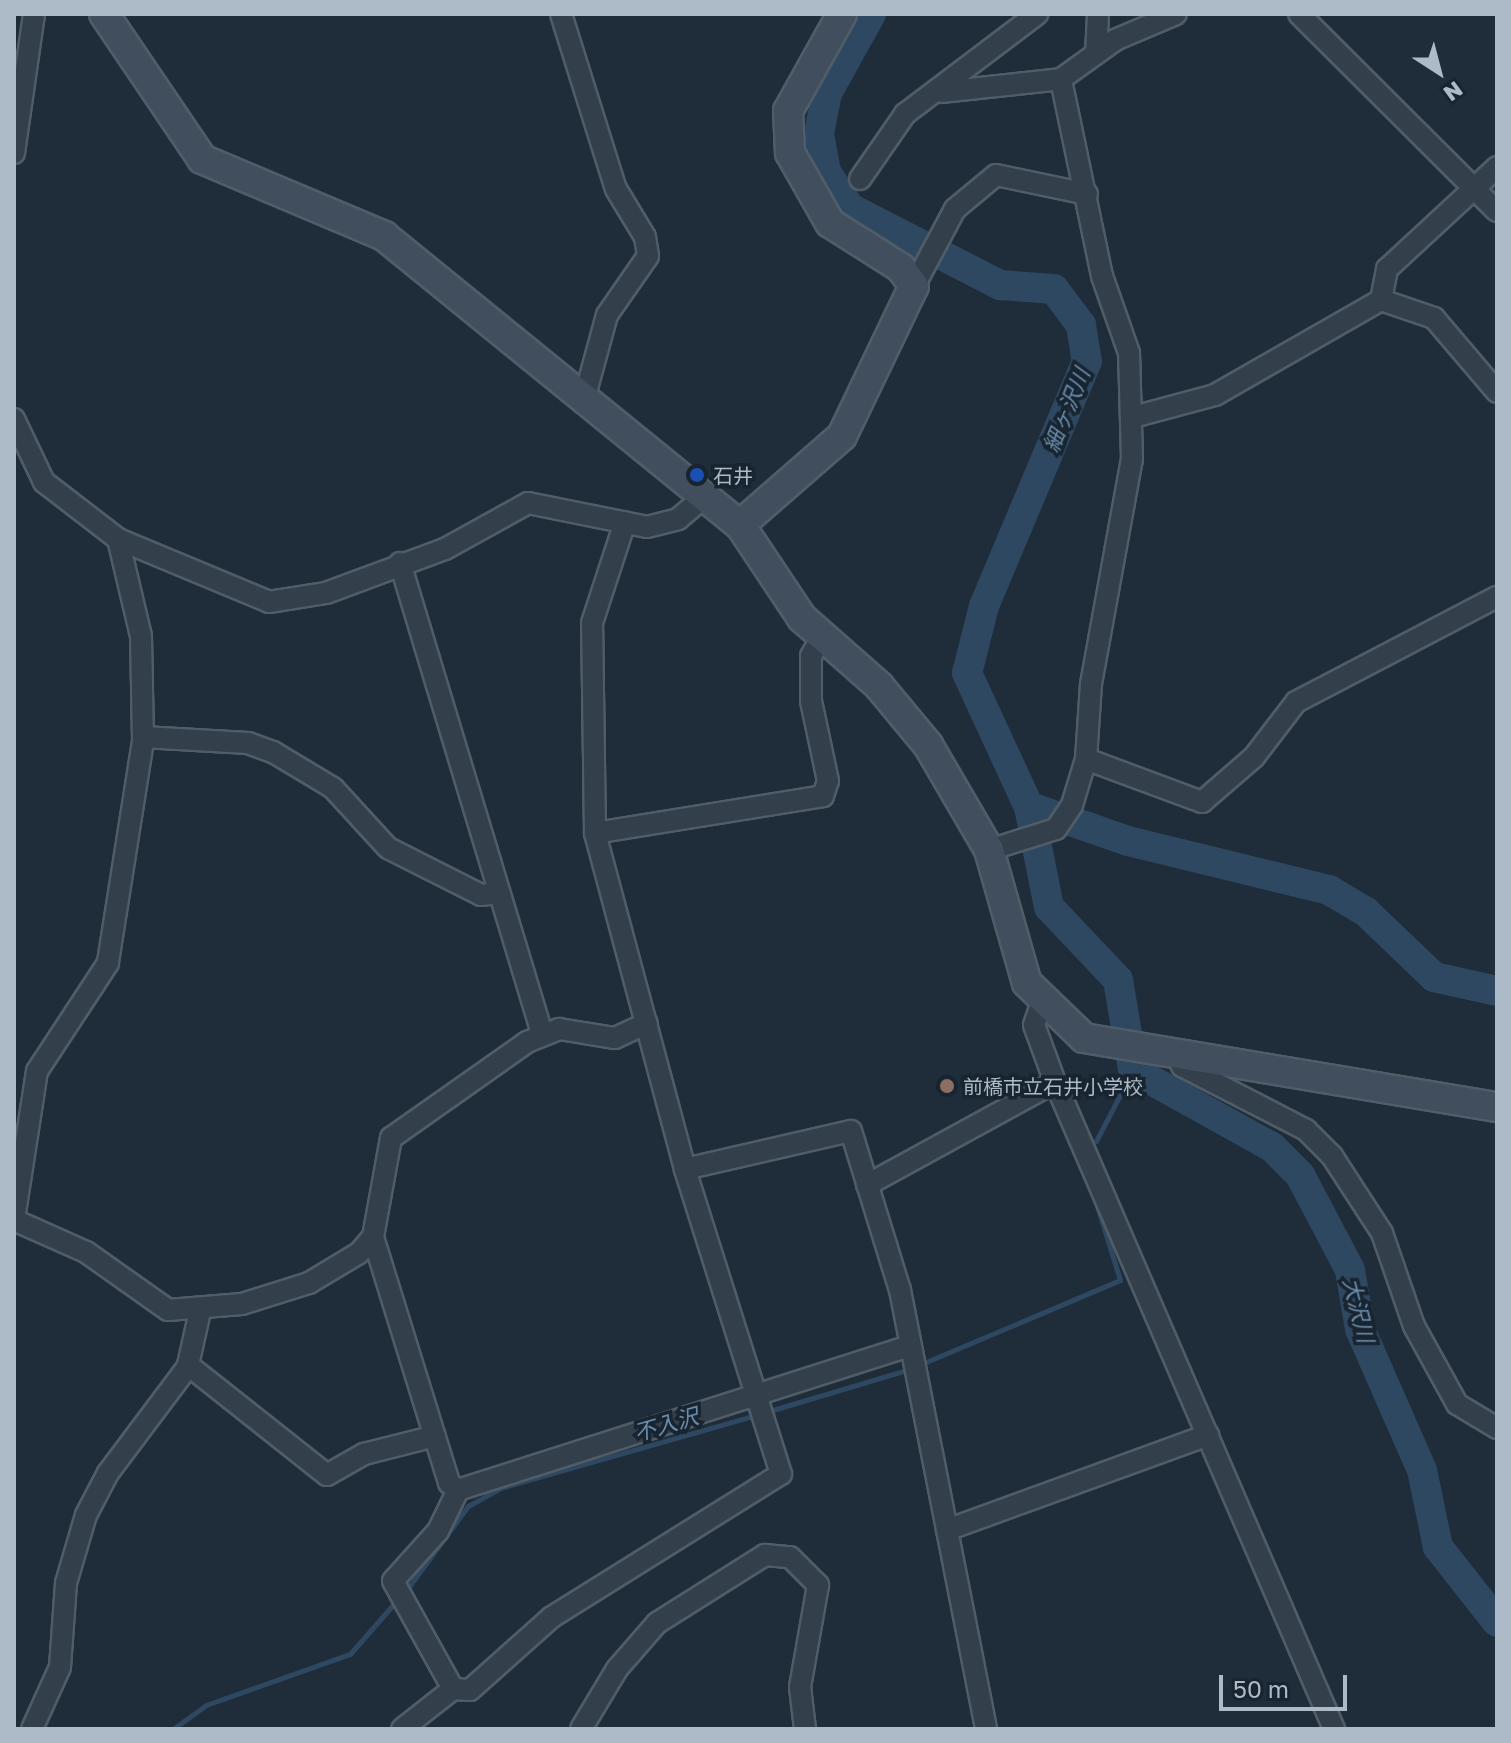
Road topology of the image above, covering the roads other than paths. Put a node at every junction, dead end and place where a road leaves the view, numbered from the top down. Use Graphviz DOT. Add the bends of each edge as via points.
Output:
graph roads {
  1 [pos="34,14"];
  2 [pos="104,14"];
  3 [pos="842,14"];
  4 [pos="1037,14"];
  5 [pos="1098,14"];
  6 [pos="1176,14"];
  7 [pos="1299,14"];
  8 [pos="570,17"];
  9 [pos="1096,53"];
  10 [pos="1061,79"];
  11 [pos="934,93"];
  12 [pos="16,123"];
  13 [pos="14,153"];
  14 [pos="1497,167"];
  15 [pos="860,179"];
  16 [pos="1470,192"];
  17 [pos="1087,194"];
  18 [pos="1497,211"];
  19 [pos="920,277"];
  20 [pos="1381,300"];
  21 [pos="1497,392"];
  22 [pos="583,403"];
  23 [pos="1133,417"];
  24 [pos="14,419"];
  25 [pos="705,496"];
  26 [pos="625,522"];
  27 [pos="740,525"];
  28 [pos="118,539"];
  29 [pos="400,563"];
  30 [pos="1497,597"];
  31 [pos="821,639"];
  32 [pos="143,737"];
  33 [pos="1086,759"];
  34 [pos="595,833"];
  35 [pos="989,850"];
  36 [pos="499,893"];
  37 [pos="1041,1004"];
  38 [pos="647,1023"];
  39 [pos="542,1032"];
  40 [pos="1165,1053"];
  41 [pos="1055,1082"];
  42 [pos="1497,1107"];
  43 [pos="685,1169"];
  44 [pos="867,1185"];
  45 [pos="14,1219"];
  46 [pos="373,1237"];
  47 [pos="200,1311"];
  48 [pos="912,1360"];
  49 [pos="189,1365"];
  50 [pos="756,1393"];
  51 [pos="1497,1428"];
  52 [pos="1208,1435"];
  53 [pos="435,1436"];
  54 [pos="458,1490"];
  55 [pos="947,1530"];
  56 [pos="453,1689"];
  57 [pos="32,1729"];
  58 [pos="402,1729"];
  59 [pos="581,1729"];
  60 [pos="805,1729"];
  61 [pos="986,1729"];
  62 [pos="1334,1729"];
  1 -- 12 [label="street"];
  2 -- 22 [label="street" via="202,159 384,236"];
  3 -- 19 [label="street" via="788,111 790,153 830,223"];
  4 -- 11 [label="street"];
  5 -- 9 [label="street"];
  6 -- 9 [label="street"];
  7 -- 16 [label="street"];
  8 -- 22 [label="street" via="585,102 648,256 607,315"];
  9 -- 10 [label="street"];
  10 -- 11 [label="street"];
  10 -- 17 [label="street"];
  11 -- 15 [label="street" via="905,114"];
  12 -- 13 [label="street"];
  14 -- 16 [label="street"];
  16 -- 18 [label="street"];
  16 -- 20 [label="street" via="1387,269"];
  17 -- 19 [label="street" via="996,175 955,209"];
  17 -- 23 [label="street" via="1102,276 1129,353"];
  19 -- 27 [label="street" via="842,436"];
  20 -- 21 [label="street" via="1434,318"];
  20 -- 23 [label="street" via="1215,395"];
  22 -- 25 [label="street"];
  23 -- 33 [label="street"];
  24 -- 28 [label="street" via="44,482"];
  25 -- 26 [label="street" via="678,519 647,527"];
  25 -- 27 [label="street"];
  26 -- 29 [label="street" via="528,503 491,529"];
  26 -- 34 [label="street" via="592,623"];
  27 -- 31 [label="street"];
  28 -- 29 [label="street" via="269,602 326,593"];
  28 -- 32 [label="street" via="141,636"];
  29 -- 36 [label="street"];
  30 -- 33 [label="street" via="1296,702 1254,757 1202,802"];
  31 -- 34 [label="street" via="811,656 811,701 828,781 823,796"];
  31 -- 35 [label="street" via="905,713"];
  32 -- 36 [label="street" via="248,743 273,752 333,788 388,848 481,895"];
  32 -- 45 [label="street" via="108,963 37,1071"];
  33 -- 35 [label="street" via="1072,805 1056,829"];
  34 -- 38 [label="street"];
  35 -- 37 [label="street" via="1027,983"];
  36 -- 39 [label="street"];
  37 -- 40 [label="street" via="1084,1038"];
  37 -- 41 [label="street" via="1034,1025"];
  38 -- 39 [label="street" via="615,1038 573,1028"];
  38 -- 43 [label="street"];
  39 -- 46 [label="street" via="391,1138"];
  40 -- 42 [label="street"];
  40 -- 51 [label="street" via="1297,1124 1332,1156 1382,1233 1414,1326 1457,1404"];
  41 -- 44 [label="street"];
  41 -- 52 [label="street"];
  43 -- 44 [label="street" via="851,1131"];
  43 -- 50 [label="street"];
  44 -- 48 [label="street" via="900,1290"];
  45 -- 47 [label="street" via="86,1252 157,1305"];
  46 -- 47 [label="street" via="309,1283"];
  46 -- 53 [label="street"];
  47 -- 49 [label="street"];
  48 -- 50 [label="street"];
  48 -- 55 [label="street"];
  49 -- 53 [label="street" via="327,1475 364,1454"];
  49 -- 57 [label="street" via="108,1473 86,1515 66,1583 60,1667"];
  50 -- 54 [label="street"];
  50 -- 56 [label="street" via="781,1474 552,1617 470,1690"];
  52 -- 55 [label="street"];
  52 -- 62 [label="street"];
  53 -- 54 [label="street" via="449,1483"];
  54 -- 56 [label="street" via="438,1531 393,1581"];
  55 -- 61 [label="street"];
  56 -- 58 [label="street"];
  59 -- 60 [label="street" via="617,1669 657,1623 765,1555 790,1557 818,1585 800,1687"];
}
